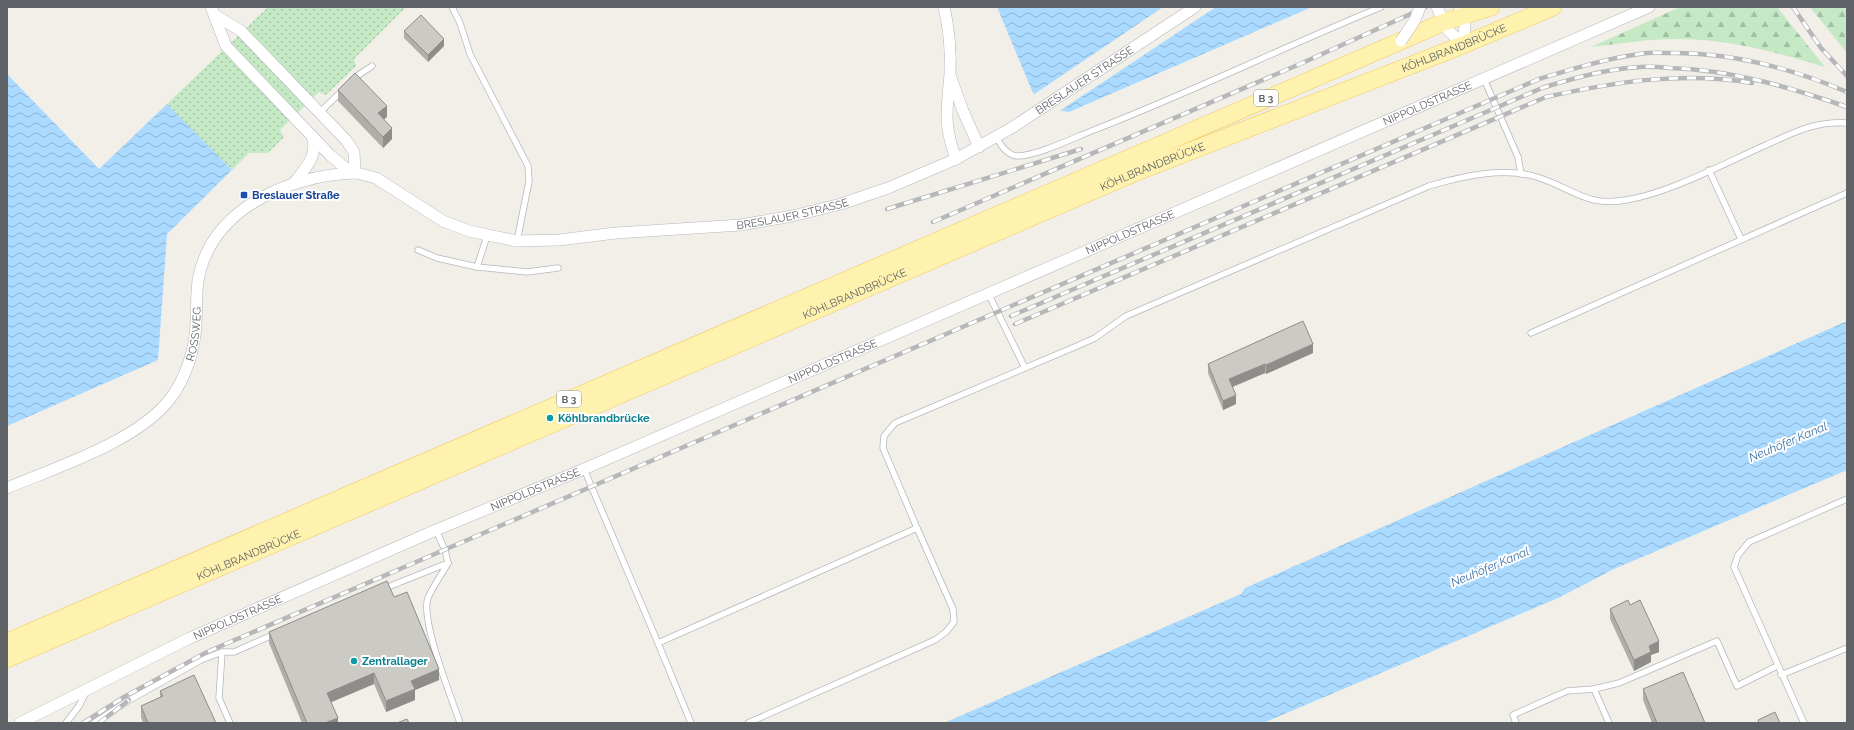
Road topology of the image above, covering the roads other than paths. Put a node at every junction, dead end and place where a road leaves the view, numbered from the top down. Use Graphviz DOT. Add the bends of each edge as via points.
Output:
graph roads {
  1 [pos="452,7"];
  2 [pos="944,7"];
  3 [pos="1195,7"];
  4 [pos="1381,7"];
  5 [pos="1420,7"];
  6 [pos="1491,7"];
  7 [pos="1553,7"];
  8 [pos="1649,7"];
  9 [pos="213,11"];
  10 [pos="1462,12"];
  11 [pos="1440,15"];
  12 [pos="1401,40"];
  13 [pos="1463,45"];
  14 [pos="372,66"];
  15 [pos="950,73"];
  16 [pos="357,76"];
  17 [pos="1484,79"];
  18 [pos="352,81"];
  19 [pos="362,81"];
  20 [pos="347,86"];
  21 [pos="320,112"];
  22 [pos="1847,123"];
  23 [pos="312,136"];
  24 [pos="996,137"];
  25 [pos="979,147"];
  26 [pos="956,159"];
  27 [pos="1710,170"];
  28 [pos="354,173"];
  29 [pos="1521,174"];
  30 [pos="292,184"];
  31 [pos="1847,193"];
  32 [pos="487,236"];
  33 [pos="1741,239"];
  34 [pos="517,241"];
  35 [pos="418,250"];
  36 [pos="477,267"];
  37 [pos="558,268"];
  38 [pos="988,293"];
  39 [pos="1531,333"];
  40 [pos="1025,368"];
  41 [pos="584,469"];
  42 [pos="7,488"];
  43 [pos="1847,499"];
  44 [pos="917,528"];
  45 [pos="436,530"];
  46 [pos="448,563"];
  47 [pos="378,591"];
  48 [pos="284,630"];
  49 [pos="7,642"];
  50 [pos="658,643"];
  51 [pos="1847,648"];
  52 [pos="222,652"];
  53 [pos="7,659"];
  54 [pos="1777,666"];
  55 [pos="1781,675"];
  56 [pos="1594,688"];
  57 [pos="88,689"];
  58 [pos="20,723"];
  59 [pos="66,723"];
  60 [pos="94,723"];
  61 [pos="230,723"];
  62 [pos="460,723"];
  63 [pos="692,723"];
  64 [pos="748,723"];
  65 [pos="1516,723"];
  66 [pos="1609,723"];
  67 [pos="1804,723"];
  1 -- 34 [label="lane" via="470,54 528,166 529,181"];
  2 -- 15 [label="street"];
  3 -- 24 [label="street, BRESLAUER STRASSE"];
  4 -- 24 [label="lane" via="1138,112 1038,151 1019,156 1012,154 1004,149"];
  5 -- 12 [label="street, bridge" via="1415,20"];
  6 -- 10 [label="main road, KÖHLBRANDBRÜCKE / B 3"];
  7 -- 13 [label="main road, KÖHLBRANDBRÜCKE / B 3"];
  8 -- 17 [label="street, NIPPOLDSTRASSE"];
  9 -- 21 [label="street, BRESLAUER STRASSE" via="241,31"];
  9 -- 23 [label="street, BRESLAUER STRASSE" via="226,46"];
  10 -- 11 [label="main road, KÖHLBRANDBRÜCKE / B 3"];
  10 -- 13 [label="street" via="1465,26"];
  11 -- 12 [label="main road, KÖHLBRANDBRÜCKE / B 3"];
  11 -- 13 [label="street" via="1450,33"];
  12 -- 49 [label="main road, KÖHLBRANDBRÜCKE / B 3"];
  13 -- 53 [label="main road, KÖHLBRANDBRÜCKE / B 3" via="1139,171"];
  14 -- 16 [label="lane"];
  15 -- 25 [label="street"];
  15 -- 26 [label="street" via="946,117 950,143"];
  16 -- 18 [label="lane"];
  16 -- 19 [label="lane"];
  17 -- 29 [label="lane" via="1518,157"];
  17 -- 38 [label="street, NIPPOLDSTRASSE"];
  20 -- 21 [label="lane"];
  21 -- 28 [label="street, BRESLAUER STRASSE" via="351,146"];
  22 -- 27 [label="lane" via="1827,122 1804,129"];
  23 -- 28 [label="street, BRESLAUER STRASSE" via="338,163"];
  23 -- 30 [label="street" via="313,156"];
  24 -- 25 [label="street, BRESLAUER STRASSE"];
  25 -- 26 [label="street, BRESLAUER STRASSE"];
  26 -- 34 [label="street, BRESLAUER STRASSE" via="911,180 866,196 768,221 720,228 649,230 559,240"];
  27 -- 29 [label="lane" via="1651,193 1607,203 1578,196 1539,178"];
  27 -- 33 [label="lane"];
  28 -- 30 [label="street, ROSSWEG"];
  28 -- 32 [label="street, BRESLAUER STRASSE" via="376,178 443,222"];
  29 -- 40 [label="lane" via="1475,175 1429,186 1126,316 1095,338"];
  30 -- 42 [label="street, ROSSWEG" via="268,193 241,212 225,226 212,245 202,264 198,281 196,325 187,366 180,383 162,408 124,437"];
  31 -- 33 [label="lane"];
  32 -- 34 [label="street, BRESLAUER STRASSE"];
  32 -- 36 [label="lane"];
  33 -- 39 [label="lane"];
  35 -- 36 [label="lane" via="437,258"];
  36 -- 37 [label="lane" via="527,272"];
  38 -- 40 [label="lane"];
  38 -- 41 [label="street, NIPPOLDSTRASSE"];
  40 -- 44 [label="lane" via="895,423 884,436 883,448"];
  41 -- 45 [label="street, NIPPOLDSTRASSE"];
  41 -- 50 [label="lane"];
  43 -- 54 [label="lane" via="1749,542 1738,555 1734,566"];
  44 -- 50 [label="lane"];
  44 -- 64 [label="lane" via="953,609 954,622 946,632 935,640"];
  45 -- 46 [label="lane"];
  45 -- 57 [label="street, NIPPOLDSTRASSE" via="190,638"];
  46 -- 47 [label="lane"];
  46 -- 62 [label="lane" via="428,599 428,623"];
  48 -- 52 [label="lane" via="234,652"];
  50 -- 63 [label="lane"];
  51 -- 55 [label="lane"];
  52 -- 60 [label="lane" via="170,677"];
  52 -- 61 [label="lane" via="219,698"];
  54 -- 55 [label="lane"];
  54 -- 56 [label="lane" via="1737,686 1717,641 1619,683"];
  55 -- 67 [label="lane"];
  56 -- 65 [label="lane" via="1567,691 1513,714"];
  56 -- 66 [label="lane"];
  57 -- 58 [label="street, NIPPOLDSTRASSE"];
  57 -- 59 [label="lane"];
}
